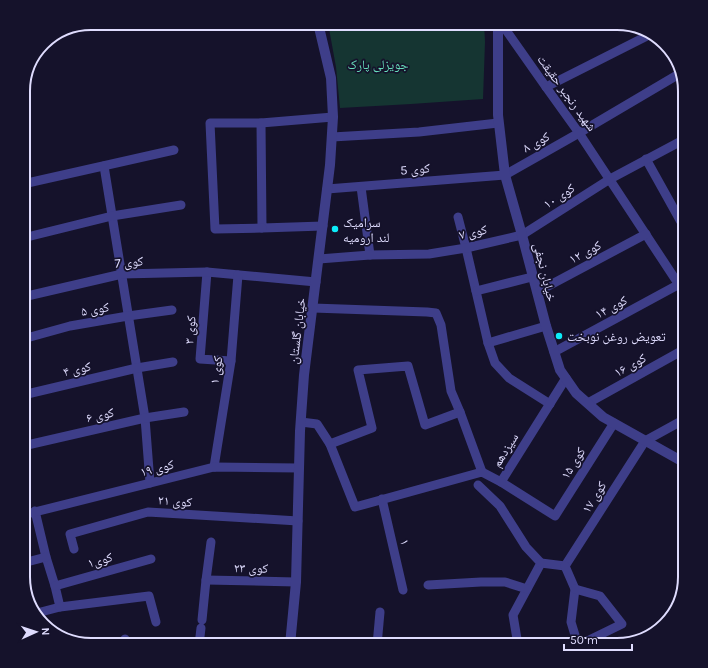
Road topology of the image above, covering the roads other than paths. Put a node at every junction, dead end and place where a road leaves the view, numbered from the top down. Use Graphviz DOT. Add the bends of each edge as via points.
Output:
graph roads {
  1 [pos="320,30"];
  2 [pos="500,30"];
  3 [pos="505,30"];
  4 [pos="645,37"];
  5 [pos="676,76"];
  6 [pos="546,87"];
  7 [pos="333,117"];
  8 [pos="261,122"];
  9 [pos="498,123"];
  10 [pos="580,133"];
  11 [pos="332,137"];
  12 [pos="678,143"];
  13 [pos="174,150"];
  14 [pos="646,159"];
  15 [pos="104,166"];
  16 [pos="505,175"];
  17 [pos="610,179"];
  18 [pos="30,182"];
  19 [pos="361,187"];
  20 [pos="327,189"];
  21 [pos="181,205"];
  22 [pos="112,216"];
  23 [pos="678,216"];
  24 [pos="458,217"];
  25 [pos="323,226"];
  26 [pos="262,228"];
  27 [pos="646,234"];
  28 [pos="522,235"];
  29 [pos="30,236"];
  30 [pos="466,248"];
  31 [pos="370,255"];
  32 [pos="319,259"];
  33 [pos="207,272"];
  34 [pos="122,274"];
  35 [pos="238,275"];
  36 [pos="532,277"];
  37 [pos="678,278"];
  38 [pos="316,282"];
  39 [pos="678,285"];
  40 [pos="476,291"];
  41 [pos="537,292"];
  42 [pos="30,295"];
  43 [pos="313,308"];
  44 [pos="172,310"];
  45 [pos="128,316"];
  46 [pos="546,326"];
  47 [pos="30,337"];
  48 [pos="488,343"];
  49 [pos="554,352"];
  50 [pos="678,354"];
  51 [pos="231,361"];
  52 [pos="173,362"];
  53 [pos="137,368"];
  54 [pos="566,378"];
  55 [pos="30,393"];
  56 [pos="588,403"];
  57 [pos="550,404"];
  58 [pos="184,412"];
  59 [pos="460,412"];
  60 [pos="145,418"];
  61 [pos="301,422"];
  62 [pos="614,423"];
  63 [pos="678,423"];
  64 [pos="645,441"];
  65 [pos="30,444"];
  66 [pos="330,444"];
  67 [pos="678,458"];
  68 [pos="214,467"];
  69 [pos="299,468"];
  70 [pos="482,472"];
  71 [pos="501,482"];
  72 [pos="150,483"];
  73 [pos="478,485"];
  74 [pos="382,499"];
  75 [pos="35,511"];
  76 [pos="30,512"];
  77 [pos="555,516"];
  78 [pos="298,521"];
  79 [pos="211,542"];
  80 [pos="74,549"];
  81 [pos="46,557"];
  82 [pos="151,559"];
  83 [pos="30,560"];
  84 [pos="542,563"];
  85 [pos="565,566"];
  86 [pos="206,580"];
  87 [pos="296,582"];
  88 [pos="428,585"];
  89 [pos="55,586"];
  90 [pos="527,589"];
  91 [pos="575,589"];
  92 [pos="403,590"];
  93 [pos="60,607"];
  94 [pos="41,612"];
  95 [pos="380,612"];
  96 [pos="156,622"];
  97 [pos="201,638"];
  98 [pos="291,638"];
  99 [pos="378,638"];
  100 [pos="517,638"];
  101 [pos="576,638"];
  102 [pos="593,638"];
  1 -- 7 [label="street, خیابان گلستان" via="331,78"];
  2 -- 9 [label="street, خیابان نجفی"];
  3 -- 6 [label="street, شهید رنجبر حقیقت"];
  4 -- 6 [label="street"];
  5 -- 10 [label="street, کوی ۸"];
  6 -- 10 [label="street, شهید رنجبر حقیقت"];
  7 -- 8 [label="street"];
  7 -- 11 [label="street, خیابان گلستان"];
  8 -- 26 [label="street"];
  8 -- 26 [label="street" via="210,123 215,229"];
  9 -- 11 [label="street" via="419,132"];
  9 -- 16 [label="street, خیابان نجفی"];
  10 -- 16 [label="street, کوی ۸"];
  10 -- 17 [label="street, شهید رنجبر حقیقت"];
  11 -- 20 [label="street, خیابان گلستان"];
  12 -- 14 [label="street, کوی ۱۰"];
  13 -- 15 [label="street"];
  14 -- 17 [label="street, کوی ۱۰"];
  14 -- 23 [label="street"];
  15 -- 18 [label="street"];
  15 -- 22 [label="street"];
  16 -- 19 [label="street, کوی 5"];
  16 -- 28 [label="street, خیابان نجفی"];
  17 -- 27 [label="street, شهید رنجبر حقیقت"];
  17 -- 28 [label="street, کوی ۱۰"];
  19 -- 20 [label="street, کوی 5"];
  19 -- 31 [label="street"];
  20 -- 25 [label="street, خیابان گلستان"];
  21 -- 22 [label="street"];
  22 -- 29 [label="street"];
  22 -- 34 [label="street"];
  24 -- 30 [label="street"];
  25 -- 26 [label="street"];
  25 -- 32 [label="street, خیابان گلستان"];
  27 -- 37 [label="street, شهید رنجبر حقیقت"];
  27 -- 41 [label="street, کوی ۱۲"];
  28 -- 30 [label="street, کوی ۷"];
  28 -- 36 [label="street, خیابان نجفی"];
  30 -- 31 [label="street, کوی ۷" via="429,254"];
  30 -- 40 [label="street"];
  31 -- 32 [label="street, کوی ۷"];
  32 -- 38 [label="street, خیابان گلستان"];
  33 -- 34 [label="street, کوی 7"];
  33 -- 35 [label="street, کوی 7"];
  33 -- 51 [label="street, کوی ۳" via="200,358"];
  34 -- 42 [label="street, کوی 7"];
  34 -- 45 [label="street"];
  35 -- 38 [label="street"];
  35 -- 51 [label="street, کوی ۱"];
  36 -- 40 [label="street"];
  36 -- 41 [label="street, خیابان نجفی"];
  38 -- 43 [label="street, خیابان گلستان"];
  39 -- 49 [label="street, کوی ۱۴"];
  40 -- 48 [label="street"];
  41 -- 46 [label="street, خیابان نجفی"];
  43 -- 59 [label="street" via="436,313 441,325 451,391"];
  43 -- 61 [label="street, خیابان گلستان"];
  44 -- 45 [label="street, کوی ۵"];
  45 -- 47 [label="street, کوی ۵" via="70,326"];
  45 -- 53 [label="street"];
  46 -- 48 [label="street"];
  46 -- 49 [label="street, خیابان نجفی"];
  48 -- 57 [label="street" via="495,363 509,378"];
  49 -- 54 [label="street, خیابان نجفی" via="560,370"];
  50 -- 56 [label="street, کوی ۱۶"];
  51 -- 68 [label="street, کوی ۱"];
  52 -- 53 [label="street, کوی ۴"];
  53 -- 55 [label="street, کوی ۴"];
  53 -- 60 [label="street"];
  54 -- 56 [label="street, خیابان نجفی" via="576,393"];
  54 -- 57 [label="street, سیزدهم"];
  56 -- 62 [label="street, خیابان نجفی"];
  57 -- 71 [label="street, سیزدهم"];
  58 -- 60 [label="street, کوی ۶"];
  59 -- 66 [label="street" via="424,425 408,366 358,370 372,428"];
  59 -- 70 [label="street"];
  60 -- 65 [label="street, کوی ۶"];
  60 -- 72 [label="street"];
  61 -- 66 [label="street" via="317,424"];
  61 -- 69 [label="street, خیابان گلستان"];
  62 -- 64 [label="street, خیابان نجفی"];
  62 -- 77 [label="street, کوی ۱۵"];
  63 -- 64 [label="street"];
  64 -- 67 [label="street, خیابان نجفی"];
  64 -- 85 [label="street, کوی ۱۷"];
  66 -- 74 [label="street" via="355,507"];
  68 -- 69 [label="street, کوی ۱۹"];
  68 -- 72 [label="street, کوی ۱۹"];
  69 -- 78 [label="street, خیابان گلستان"];
  70 -- 71 [label="street"];
  70 -- 74 [label="street"];
  71 -- 77 [label="street, سیزدهم"];
  72 -- 75 [label="street, کوی ۱۹"];
  73 -- 84 [label="street" via="500,506 526,547"];
  74 -- 92 [label="street, ۱"];
  75 -- 76 [label="street, کوی ۱۹"];
  75 -- 81 [label="street"];
  78 -- 80 [label="street, کوی ۲۱" via="148,512 70,534"];
  78 -- 87 [label="street, خیابان گلستان"];
  79 -- 86 [label="street"];
  81 -- 83 [label="street"];
  81 -- 89 [label="street"];
  82 -- 89 [label="street, کوی۱"];
  84 -- 85 [label="street"];
  84 -- 90 [label="street"];
  85 -- 91 [label="street"];
  86 -- 87 [label="street, کوی ۲۳"];
  86 -- 97 [label="street"];
  87 -- 98 [label="street, خیابان گلستان"];
  88 -- 90 [label="street" via="505,582"];
  89 -- 93 [label="street"];
  90 -- 100 [label="street" via="513,615"];
  91 -- 101 [label="street" via="571,622"];
  91 -- 102 [label="street" via="600,596 622,624"];
  93 -- 94 [label="street"];
  93 -- 96 [label="street" via="149,596"];
  95 -- 99 [label="street"];
}
